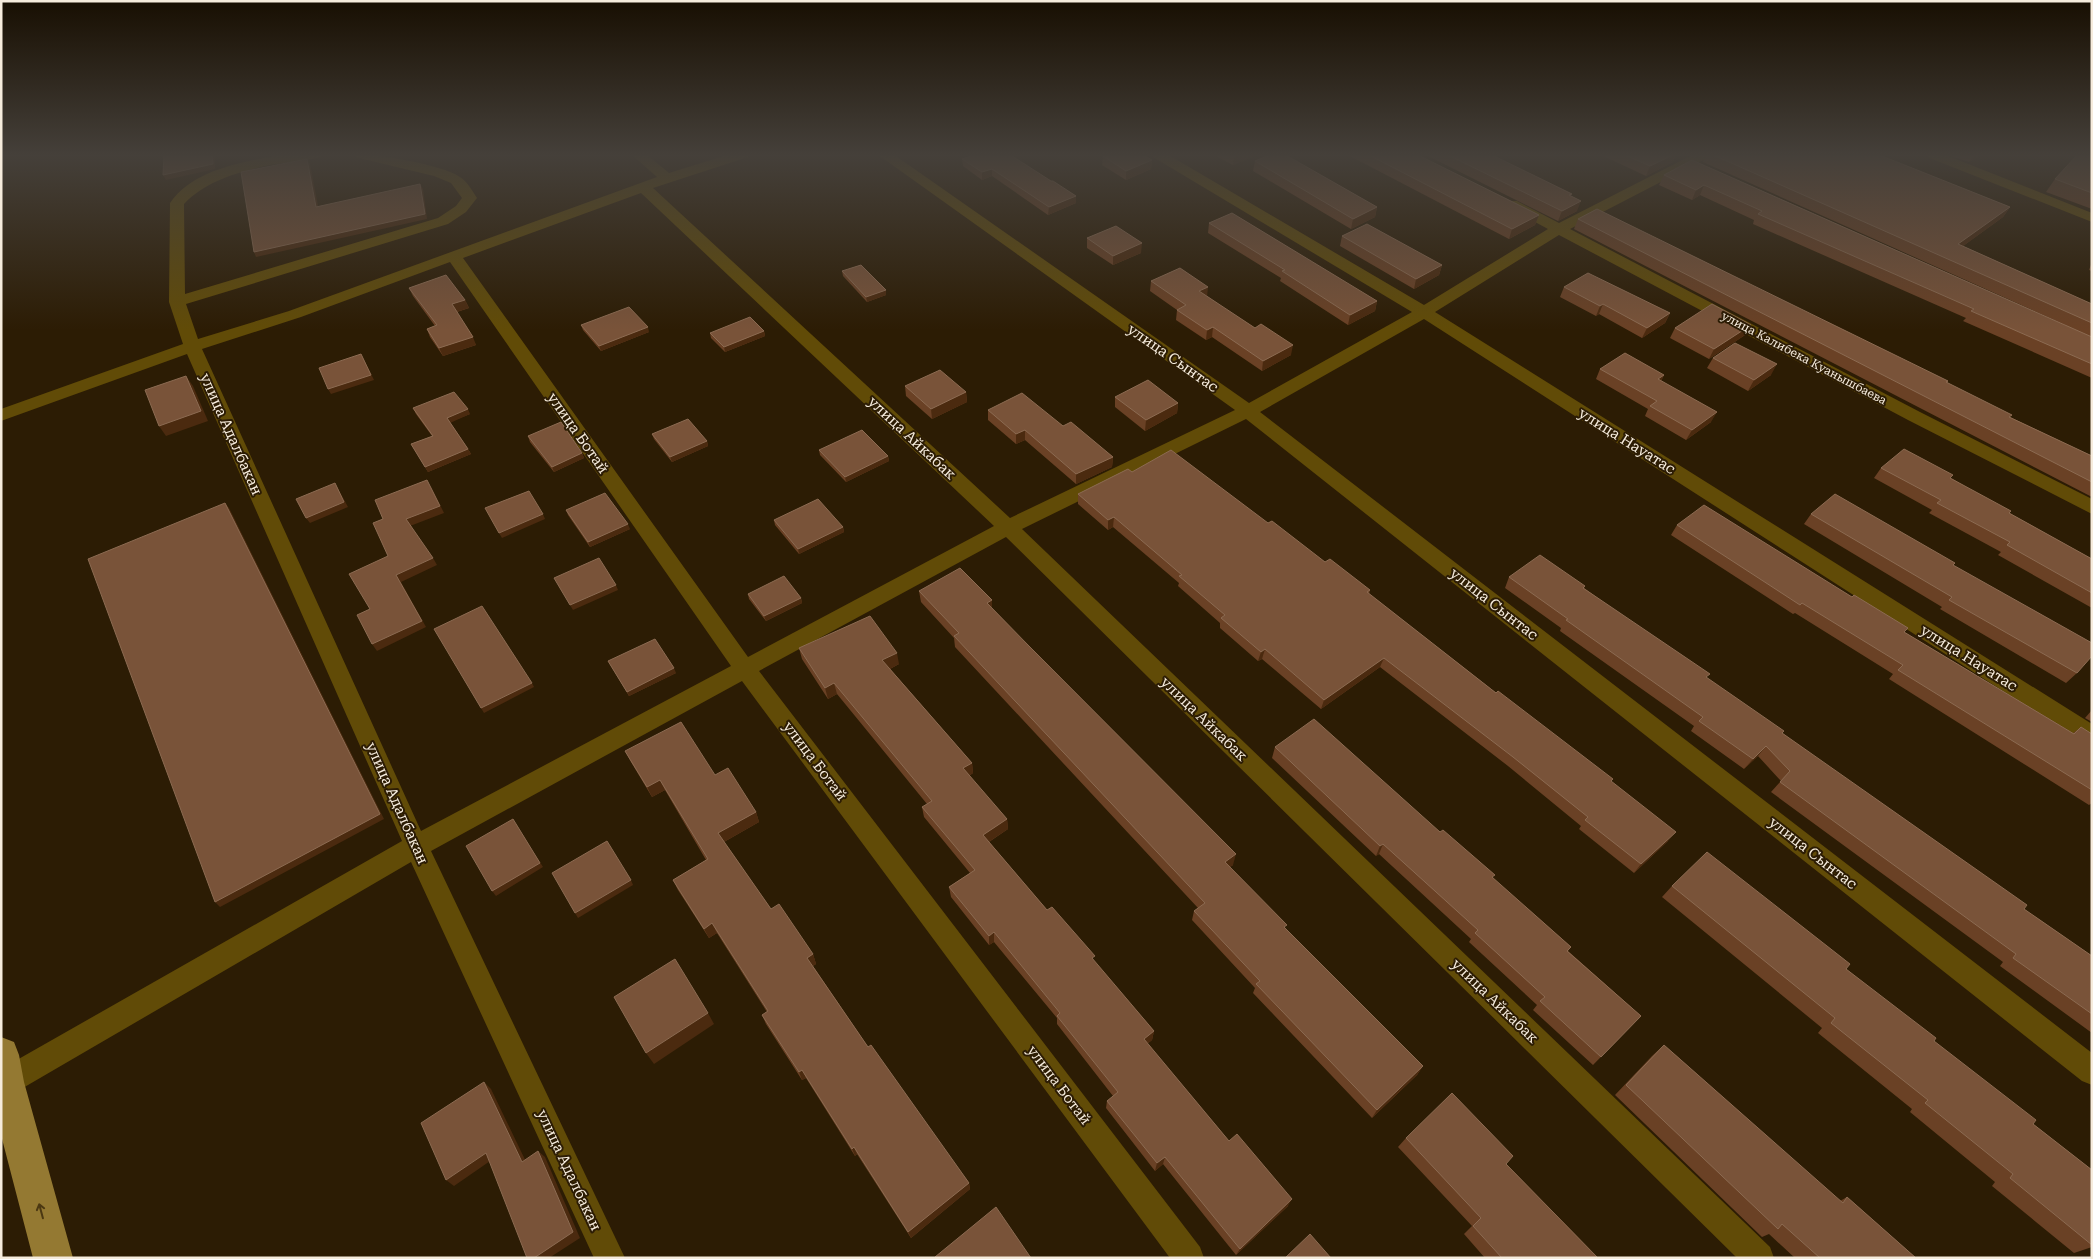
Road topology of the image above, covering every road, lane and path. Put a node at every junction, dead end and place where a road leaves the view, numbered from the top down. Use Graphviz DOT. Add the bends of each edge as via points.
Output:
graph roads {
  1 [pos="177,213"];
  2 [pos="456,213"];
  3 [pos="571,213"];
  4 [pos="671,213"];
  5 [pos="967,213"];
  6 [pos="1257,213"];
  7 [pos="1530,213"];
  8 [pos="1592,213"];
  9 [pos="2079,213"];
  10 [pos="2092,218"];
  11 [pos="1560,228"];
  12 [pos="453,255"];
  13 [pos="178,302"];
  14 [pos="1424,312"];
  15 [pos="192,346"];
  16 [pos="1248,411"];
  17 [pos="1,415"];
  18 [pos="2092,507"];
  19 [pos="1008,527"];
  20 [pos="745,669"];
  21 [pos="2092,736"];
  22 [pos="416,846"];
  23 [pos="4,1068"];
  24 [pos="2092,1071"];
  25 [pos="53,1258"];
  26 [pos="610,1258"];
  27 [pos="1189,1258"];
  28 [pos="1758,1258"];
  1 -- 13 [label="street, улица Адалбакан"];
  2 -- 13 [label="street" via="443,222"];
  3 -- 12 [label="street"];
  4 -- 19 [label="street, улица Айкабак"];
  5 -- 16 [label="street, улица Сынтас"];
  6 -- 14 [label="street, улица Науатас"];
  7 -- 11 [label="street, улица Калибека Куанышбаева"];
  8 -- 11 [label="street"];
  9 -- 10 [label="street"];
  11 -- 14 [label="street"];
  11 -- 18 [label="street, улица Калибека Куанышбаева"];
  12 -- 15 [label="street" via="295,314"];
  12 -- 20 [label="street, улица Ботай"];
  13 -- 15 [label="street, улица Адалбакан"];
  14 -- 16 [label="street"];
  14 -- 21 [label="street, улица Науатас"];
  15 -- 17 [label="street"];
  15 -- 22 [label="street, улица Адалбакан"];
  16 -- 19 [label="street"];
  16 -- 24 [label="street, улица Сынтас"];
  19 -- 20 [label="street"];
  19 -- 28 [label="street, улица Айкабак"];
  20 -- 22 [label="street"];
  20 -- 27 [label="street, улица Ботай"];
  22 -- 23 [label="street"];
  22 -- 26 [label="street, улица Адалбакан"];
  25 -- 23 [label="main road, one-way"];
}
